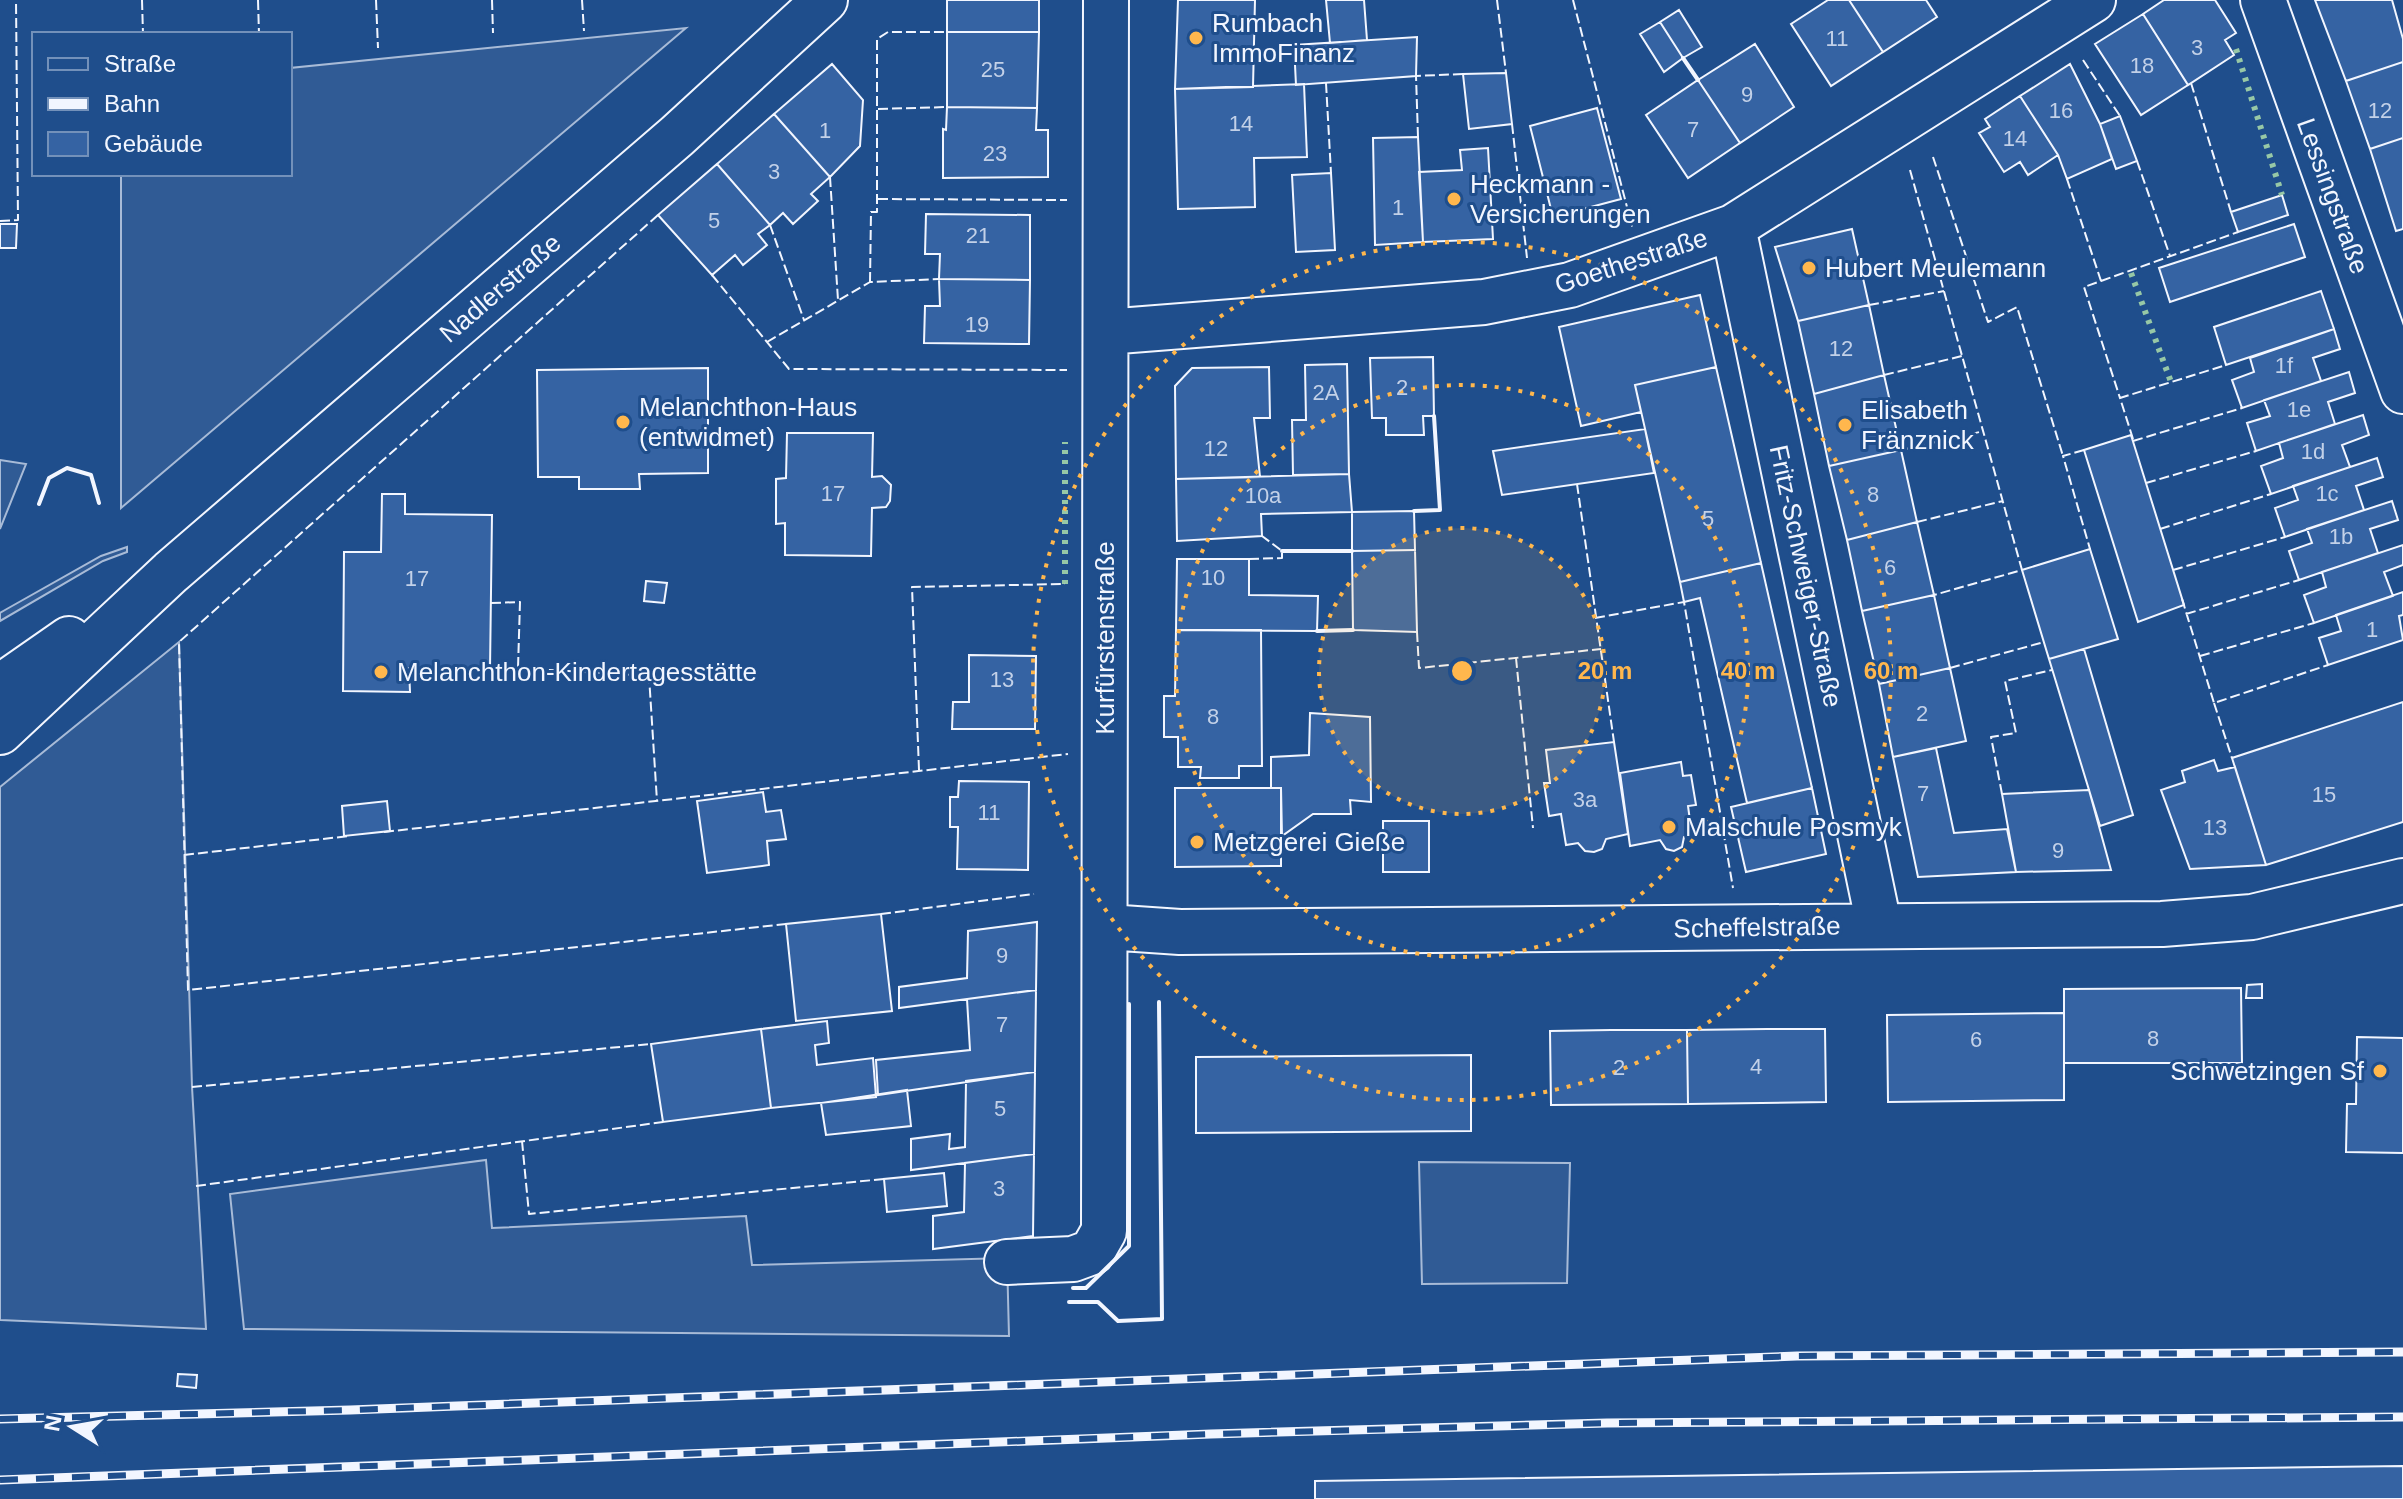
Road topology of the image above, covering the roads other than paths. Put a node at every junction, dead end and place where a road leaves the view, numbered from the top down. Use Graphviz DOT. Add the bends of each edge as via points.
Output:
graph roads {
  1 [pos="825,0"];
  2 [pos="1106,0"];
  3 [pos="2093,0"];
  4 [pos="2263,0"];
  5 [pos="1733,227"];
  6 [pos="1106,332"];
  7 [pos="2403,391"];
  8 [pos="171,572"];
  9 [pos="0,687"];
  10 [pos="0,732"];
  11 [pos="2403,881"];
  12 [pos="1879,925"];
  13 [pos="1107,927"];
  14 [pos="1007,1262"];
  1 -- 8 [label="street, Nadlerstraße" via="677,136"];
  2 -- 6 [label="street, Kurfürstenstraße"];
  3 -- 5 [label="street, Goethestraße"];
  4 -- 7 [label="street, Lessingstraße"];
  5 -- 6 [label="street, Goethestraße" via="1570,285 1484,302"];
  5 -- 12 [label="street, Fritz-Schweiger-Straße"];
  6 -- 13 [label="street, Kurfürstenstraße"];
  8 -- 9 [label="street, Nadlerstraße"];
  8 -- 10 [label="street, Nadlerstraße"];
  11 -- 12 [label="street, Scheffelstraße" via="2252,917 2162,924"];
  12 -- 13 [label="street, Scheffelstraße" via="1180,932"];
  13 -- 14 [label="street, Kurfürstenstraße" via="1104,1231 1092,1252 1073,1259"];
}
